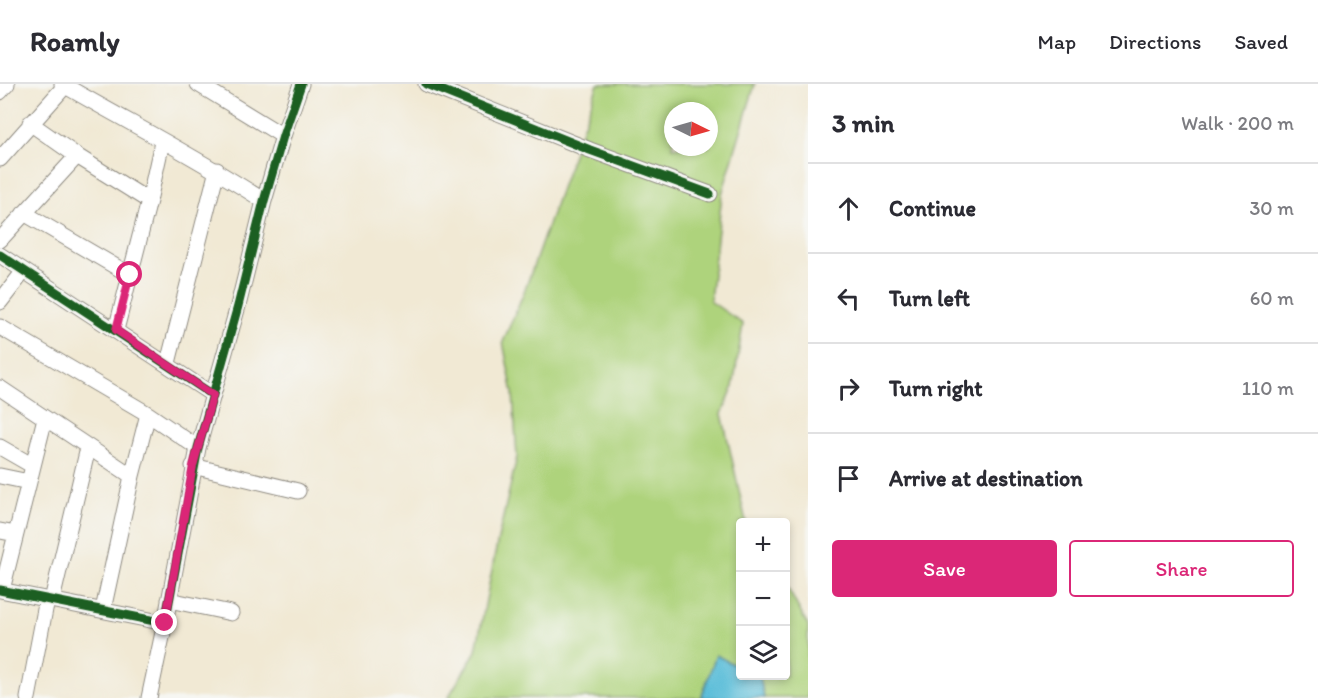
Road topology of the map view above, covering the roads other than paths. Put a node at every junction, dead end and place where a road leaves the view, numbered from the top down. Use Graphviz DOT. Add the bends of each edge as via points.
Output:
graph roads {
  1 [pos="7,84"];
  2 [pos="198,84"];
  3 [pos="301,84"];
  4 [pos="426,84"];
  5 [pos="69,86"];
  6 [pos="222,90"];
  7 [pos="0,92"];
  8 [pos="30,123"];
  9 [pos="283,136"];
  10 [pos="162,142"];
  11 [pos="77,156"];
  12 [pos="0,159"];
  13 [pos="217,170"];
  14 [pos="710,194"];
  15 [pos="149,201"];
  16 [pos="264,201"];
  17 [pos="24,213"];
  18 [pos="0,240"];
  19 [pos="0,255"];
  20 [pos="24,271"];
  21 [pos="130,275"];
  22 [pos="0,302"];
  23 [pos="0,327"];
  24 [pos="116,330"];
  25 [pos="168,363"];
  26 [pos="0,388"];
  27 [pos="213,395"];
  28 [pos="148,414"];
  29 [pos="45,418"];
  30 [pos="0,447"];
  31 [pos="88,448"];
  32 [pos="198,448"];
  33 [pos="33,466"];
  34 [pos="193,466"];
  35 [pos="0,476"];
  36 [pos="132,476"];
  37 [pos="29,482"];
  38 [pos="298,491"];
  39 [pos="0,531"];
  40 [pos="16,534"];
  41 [pos="1,590"];
  42 [pos="50,599"];
  43 [pos="169,600"];
  44 [pos="103,610"];
  45 [pos="231,613"];
  46 [pos="165,623"];
  47 [pos="28,698"];
  48 [pos="149,698"];
  1 -- 7 [label="street"];
  2 -- 6 [label="street"];
  3 -- 9 [label="street"];
  4 -- 14 [label="street"];
  5 -- 8 [label="street"];
  5 -- 10 [label="street"];
  6 -- 9 [label="street"];
  8 -- 11 [label="street"];
  8 -- 12 [label="street"];
  9 -- 16 [label="street"];
  10 -- 13 [label="street"];
  10 -- 15 [label="street"];
  11 -- 15 [label="street"];
  11 -- 17 [label="street"];
  13 -- 16 [label="street"];
  13 -- 25 [label="street"];
  15 -- 21 [label="street"];
  16 -- 27 [label="street"];
  17 -- 18 [label="street"];
  17 -- 21 [label="street"];
  19 -- 20 [label="street"];
  20 -- 22 [label="street"];
  20 -- 24 [label="street"];
  21 -- 24 [label="street"];
  23 -- 28 [label="street"];
  24 -- 25 [label="street"];
  25 -- 27 [label="street"];
  26 -- 29 [label="street"];
  27 -- 32 [label="street"];
  28 -- 32 [label="street"];
  28 -- 36 [label="street"];
  29 -- 31 [label="street"];
  29 -- 33 [label="street"];
  30 -- 33 [label="street"];
  31 -- 36 [label="street"];
  31 -- 42 [label="street"];
  32 -- 34 [label="street"];
  33 -- 37 [label="street"];
  34 -- 38 [label="street"];
  34 -- 43 [label="street"];
  35 -- 37 [label="street"];
  36 -- 44 [label="street"];
  37 -- 40 [label="street"];
  39 -- 40 [label="street"];
  40 -- 41 [label="street"];
  41 -- 42 [label="street"];
  42 -- 44 [label="street"];
  42 -- 47 [label="street"];
  43 -- 45 [label="street"];
  43 -- 46 [label="street"];
  44 -- 46 [label="street"];
  46 -- 48 [label="street"];
}
